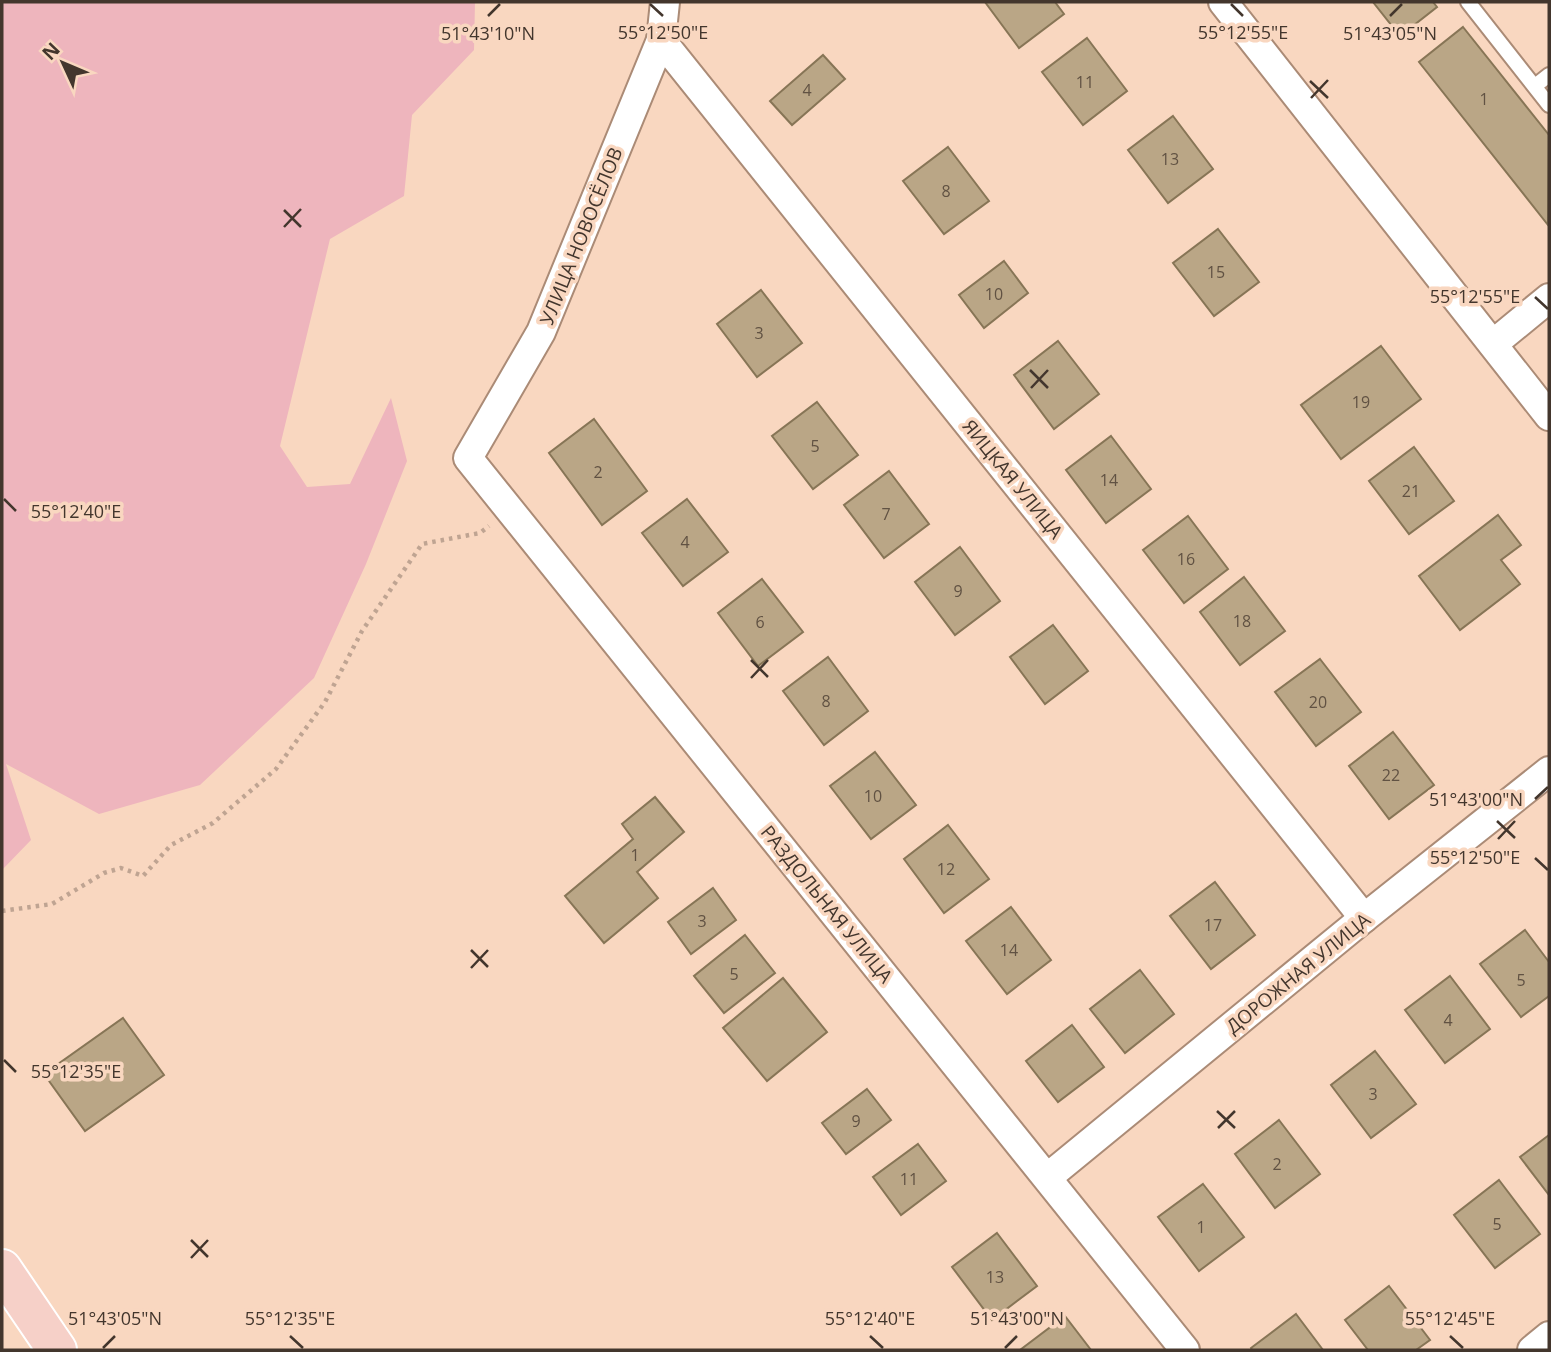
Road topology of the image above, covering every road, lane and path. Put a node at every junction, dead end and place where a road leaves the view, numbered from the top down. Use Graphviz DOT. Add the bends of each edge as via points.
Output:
graph roads {
  1 [pos="664,2"];
  2 [pos="1223,2"];
  3 [pos="1468,2"];
  4 [pos="662,40"];
  5 [pos="1549,75"];
  6 [pos="1535,86"];
  7 [pos="1549,105"];
  8 [pos="1549,298"];
  9 [pos="1493,344"];
  10 [pos="1549,416"];
  11 [pos="468,458"];
  12 [pos="509,510"];
  13 [pos="1549,771"];
  14 [pos="2,911"];
  15 [pos="1364,918"];
  16 [pos="1048,1177"];
  17 [pos="2,1269"];
  18 [pos="1549,1336"];
  19 [pos="57,1350"];
  20 [pos="1185,1350"];
  21 [pos="1532,1350"];
  1 -- 4 [label="street, УЛИЦА НОВОСЁЛОВ"];
  2 -- 9 [label="street"];
  3 -- 6 [label="lane"];
  4 -- 11 [label="street, УЛИЦА НОВОСЁЛОВ" via="541,332"];
  4 -- 15 [label="street, ЯИЦКАЯ УЛИЦА"];
  5 -- 6 [label="lane"];
  6 -- 7 [label="lane"];
  8 -- 9 [label="street"];
  9 -- 10 [label="street"];
  11 -- 12 [label="street, РАЗДОЛЬНАЯ УЛИЦА"];
  12 -- 14 [label="path" via="480,533 422,544 362,631 325,702 276,769 213,823 171,845 143,876 121,868 52,904"];
  12 -- 16 [label="street, РАЗДОЛЬНАЯ УЛИЦА"];
  13 -- 15 [label="street, ДОРОЖНАЯ УЛИЦА"];
  15 -- 16 [label="street, ДОРОЖНАЯ УЛИЦА"];
  16 -- 20 [label="street, РАЗДОЛЬНАЯ УЛИЦА"];
  17 -- 19 [label="highway"];
  18 -- 21 [label="street"];
}
